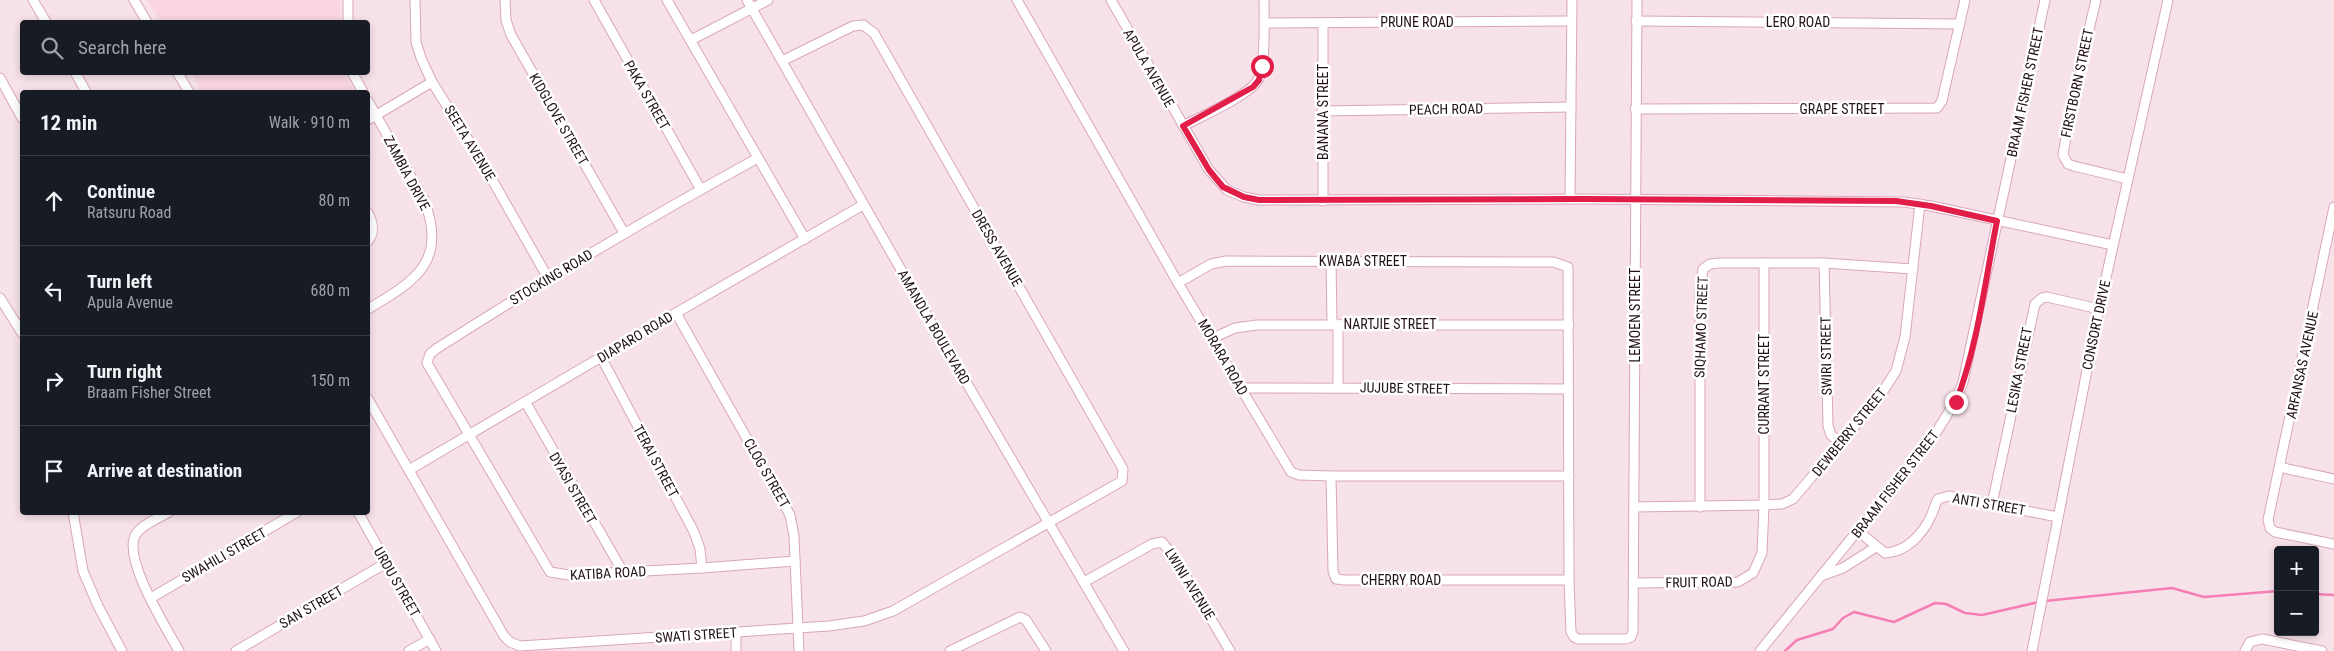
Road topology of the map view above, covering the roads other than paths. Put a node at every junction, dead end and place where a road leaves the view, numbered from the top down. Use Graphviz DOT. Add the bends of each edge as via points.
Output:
graph roads {
  1 [pos="33,0"];
  2 [pos="134,0"];
  3 [pos="348,0"];
  4 [pos="415,0"];
  5 [pos="506,0"];
  6 [pos="594,0"];
  7 [pos="668,0"];
  8 [pos="747,0"];
  9 [pos="768,0"];
  10 [pos="1017,0"];
  11 [pos="1111,0"];
  12 [pos="1264,0"];
  13 [pos="1572,0"];
  14 [pos="1636,0"];
  15 [pos="1965,0"];
  16 [pos="2045,0"];
  17 [pos="2096,0"];
  18 [pos="2168,0"];
  19 [pos="752,9"];
  20 [pos="45,20"];
  21 [pos="146,20"];
  22 [pos="348,20"];
  23 [pos="1572,21"];
  24 [pos="1636,21"];
  25 [pos="1264,23"];
  26 [pos="1323,23"];
  27 [pos="1960,24"];
  28 [pos="691,40"];
  29 [pos="782,61"];
  30 [pos="77,75"];
  31 [pos="179,75"];
  32 [pos="354,75"];
  33 [pos="0,78"];
  34 [pos="432,82"];
  35 [pos="85,90"];
  36 [pos="187,90"];
  37 [pos="362,90"];
  38 [pos="1571,107"];
  39 [pos="1635,109"];
  40 [pos="1322,111"];
  41 [pos="20,114"];
  42 [pos="372,117"];
  43 [pos="1183,126"];
  44 [pos="758,158"];
  45 [pos="2128,179"];
  46 [pos="701,190"];
  47 [pos="1570,199"];
  48 [pos="1636,199"];
  49 [pos="1323,201"];
  50 [pos="1920,204"];
  51 [pos="863,205"];
  52 [pos="2334,207"];
  53 [pos="370,218"];
  54 [pos="1997,221"];
  55 [pos="624,233"];
  56 [pos="370,236"];
  57 [pos="2331,237"];
  58 [pos="805,240"];
  59 [pos="2113,245"];
  60 [pos="1331,261"];
  61 [pos="1764,263"];
  62 [pos="1824,263"];
  63 [pos="1913,269"];
  64 [pos="548,278"];
  65 [pos="1178,283"];
  66 [pos="0,298"];
  67 [pos="370,308"];
  68 [pos="2099,308"];
  69 [pos="676,313"];
  70 [pos="1335,324"];
  71 [pos="1569,324"];
  72 [pos="20,330"];
  73 [pos="1213,338"];
  74 [pos="600,357"];
  75 [pos="1338,387"];
  76 [pos="1241,388"];
  77 [pos="1568,389"];
  78 [pos="370,403"];
  79 [pos="526,403"];
  80 [pos="469,436"];
  81 [pos="1841,443"];
  82 [pos="2279,466"];
  83 [pos="408,470"];
  84 [pos="1331,476"];
  85 [pos="1569,476"];
  86 [pos="2334,479"];
  87 [pos="1992,504"];
  88 [pos="1764,505"];
  89 [pos="1634,506"];
  90 [pos="1700,507"];
  91 [pos="73,515"];
  92 [pos="163,515"];
  93 [pos="292,515"];
  94 [pos="360,515"];
  95 [pos="2058,517"];
  96 [pos="1049,521"];
  97 [pos="1858,531"];
  98 [pos="2334,544"];
  99 [pos="1876,547"];
  100 [pos="795,561"];
  101 [pos="386,564"];
  102 [pos="702,568"];
  103 [pos="623,572"];
  104 [pos="1820,577"];
  105 [pos="1569,580"];
  106 [pos="1084,582"];
  107 [pos="1633,583"];
  108 [pos="151,598"];
  109 [pos="798,629"];
  110 [pos="736,632"];
  111 [pos="430,639"];
  112 [pos="965,642"];
  113 [pos="122,651"];
  114 [pos="179,651"];
  115 [pos="236,651"];
  116 [pos="409,651"];
  117 [pos="436,651"];
  118 [pos="736,651"];
  119 [pos="799,651"];
  120 [pos="950,651"];
  121 [pos="970,651"];
  122 [pos="1046,651"];
  123 [pos="1124,651"];
  124 [pos="1230,651"];
  125 [pos="1760,651"];
  126 [pos="2032,651"];
  127 [pos="2245,651"];
  128 [pos="2322,651"];
  1 -- 20 [label="street"];
  2 -- 21 [label="street"];
  3 -- 22 [label="street"];
  4 -- 34 [label="street, SEETA AVENUE" via="417,48"];
  5 -- 55 [label="street, KIDGLOVE STREET" via="506,20 511,35"];
  6 -- 46 [label="street, PAKA STREET"];
  7 -- 28 [label="street"];
  8 -- 19 [label="street, AMANDLA BOULEVARD"];
  9 -- 19 [label="street"];
  10 -- 65 [label="street, MORARA ROAD"];
  11 -- 43 [label="street, APULA AVENUE"];
  12 -- 25 [label="street"];
  13 -- 23 [label="street"];
  14 -- 24 [label="street, LEMOEN STREET"];
  15 -- 27 [label="street, GRAPE STREET"];
  16 -- 54 [label="street, BRAAM FISHER STREET"];
  17 -- 45 [label="street, FIRSTBORN STREET" via="2062,155 2068,164"];
  18 -- 45 [label="street, CONSORT DRIVE"];
  19 -- 28 [label="street"];
  19 -- 29 [label="street, AMANDLA BOULEVARD"];
  23 -- 26 [label="street, PRUNE ROAD"];
  23 -- 38 [label="street"];
  24 -- 27 [label="street, LERO ROAD"];
  24 -- 39 [label="street, LEMOEN STREET"];
  25 -- 26 [label="street, PRUNE ROAD"];
  25 -- 43 [label="street" via="1259,80 1246,92"];
  26 -- 40 [label="street, BANANA STREET"];
  27 -- 39 [label="street, GRAPE STREET" via="1942,100 1936,108"];
  28 -- 44 [label="street"];
  29 -- 51 [label="street, AMANDLA BOULEVARD"];
  29 -- 96 [label="street, DRESS AVENUE" via="853,26 863,25 874,33 1123,469 1124,478 1119,483"];
  30 -- 35 [label="street"];
  31 -- 36 [label="street"];
  32 -- 37 [label="street"];
  33 -- 41 [label="street"];
  34 -- 42 [label="street"];
  34 -- 64 [label="street, SEETA AVENUE"];
  38 -- 40 [label="street, PEACH ROAD"];
  38 -- 47 [label="street"];
  39 -- 48 [label="street, LEMOEN STREET"];
  40 -- 49 [label="street, BANANA STREET"];
  42 -- 67 [label="street, ZAMBIA DRIVE" via="424,200 431,218 432,240 428,258 410,284"];
  43 -- 49 [label="street, APULA AVENUE" via="1209,170 1223,187 1232,192 1259,200"];
  44 -- 46 [label="street, STOCKING ROAD"];
  44 -- 58 [label="street"];
  45 -- 59 [label="street, CONSORT DRIVE"];
  46 -- 55 [label="street, STOCKING ROAD"];
  47 -- 48 [label="street, APULA AVENUE"];
  47 -- 49 [label="street, APULA AVENUE"];
  48 -- 50 [label="street, APULA AVENUE"];
  48 -- 89 [label="street, LEMOEN STREET"];
  50 -- 54 [label="street, APULA AVENUE"];
  50 -- 63 [label="street, DEWBERRY STREET"];
  51 -- 58 [label="street, DIAPARO ROAD"];
  51 -- 96 [label="street, AMANDLA BOULEVARD"];
  52 -- 57 [label="street, ARFANSAS AVENUE"];
  53 -- 56 [label="street"];
  54 -- 59 [label="street, APULA AVENUE"];
  54 -- 97 [label="street, BRAAM FISHER STREET" via="1972,345 1956,402 1932,439"];
  55 -- 64 [label="street, STOCKING ROAD"];
  57 -- 82 [label="street, ARFANSAS AVENUE"];
  58 -- 69 [label="street, DIAPARO ROAD"];
  59 -- 68 [label="street, CONSORT DRIVE"];
  60 -- 65 [label="street, KWABA STREET" via="1220,261"];
  60 -- 70 [label="street"];
  60 -- 71 [label="street, KWABA STREET" via="1553,262 1568,267 1570,272"];
  61 -- 62 [label="street, SIQHAMO STREET"];
  61 -- 88 [label="street, CURRANT STREET"];
  61 -- 90 [label="street, SIQHAMO STREET" via="1713,264 1701,275"];
  62 -- 63 [label="street, SIQHAMO STREET"];
  62 -- 81 [label="street, SWIRI STREET" via="1828,426 1831,435"];
  63 -- 81 [label="street, DEWBERRY STREET" via="1905,338 1896,371"];
  64 -- 80 [label="street, STOCKING ROAD" via="436,349 428,358 428,367"];
  65 -- 73 [label="street, MORARA ROAD"];
  66 -- 72 [label="street"];
  68 -- 87 [label="street, LESIKA STREET" via="2046,298 2035,304"];
  68 -- 95 [label="street, CONSORT DRIVE"];
  69 -- 74 [label="street, DIAPARO ROAD"];
  69 -- 100 [label="street, CLOG STREET" via="790,515"];
  70 -- 71 [label="street, NARTJIE STREET"];
  70 -- 73 [label="street, NARTJIE STREET" via="1243,326"];
  70 -- 75 [label="street"];
  71 -- 77 [label="street"];
  73 -- 76 [label="street, MORARA ROAD"];
  74 -- 79 [label="street, DIAPARO ROAD"];
  74 -- 102 [label="street, TERAI STREET" via="694,532"];
  75 -- 76 [label="street, JUJUBE STREET"];
  75 -- 77 [label="street, JUJUBE STREET"];
  76 -- 84 [label="street, MORARA ROAD" via="1291,472"];
  77 -- 85 [label="street"];
  78 -- 83 [label="street, SWATI STREET"];
  79 -- 80 [label="street, DIAPARO ROAD"];
  79 -- 103 [label="street, DYASI STREET"];
  80 -- 83 [label="street, DIAPARO ROAD"];
  80 -- 103 [label="street, KATIBA ROAD" via="550,572 559,575"];
  81 -- 88 [label="street, DEWBERRY STREET" via="1793,499 1782,504"];
  82 -- 86 [label="street"];
  82 -- 98 [label="street, ARFANSAS AVENUE" via="2269,514 2272,530"];
  83 -- 110 [label="street, SWATI STREET" via="504,636 514,644 526,646"];
  84 -- 85 [label="street, MORARA ROAD"];
  84 -- 105 [label="street, CHERRY ROAD" via="1333,571 1336,578"];
  85 -- 105 [label="street"];
  87 -- 95 [label="street, ANTI STREET"];
  87 -- 99 [label="street, ANTI STREET" via="1944,497 1936,502 1932,516 1907,547 1892,553"];
  88 -- 90 [label="street, DEWBERRY STREET"];
  88 -- 107 [label="street, FRUIT ROAD" via="1762,553 1757,567 1744,580 1731,583"];
  89 -- 90 [label="street, DEWBERRY STREET"];
  89 -- 107 [label="street, LEMOEN STREET"];
  91 -- 113 [label="street" via="84,571"];
  92 -- 108 [label="street" via="141,528 134,539 137,567"];
  93 -- 108 [label="street, SWAHILI STREET"];
  94 -- 101 [label="street, URDU STREET"];
  95 -- 126 [label="street, CONSORT DRIVE"];
  96 -- 106 [label="street, AMANDLA BOULEVARD"];
  96 -- 109 [label="street, SWATI STREET" via="881,616"];
  97 -- 99 [label="street"];
  97 -- 104 [label="street, BRAAM FISHER STREET"];
  99 -- 104 [label="street" via="1843,568"];
  100 -- 102 [label="street, KATIBA ROAD"];
  100 -- 109 [label="street, CLOG STREET"];
  101 -- 111 [label="street, URDU STREET"];
  101 -- 115 [label="street, SAN STREET"];
  102 -- 103 [label="street, KATIBA ROAD"];
  104 -- 125 [label="street, BRAAM FISHER STREET"];
  105 -- 107 [label="street, LEMOEN STREET" via="1571,632 1578,639 1626,639 1631,636"];
  106 -- 123 [label="street, AMANDLA BOULEVARD"];
  106 -- 124 [label="street, LWINI AVENUE" via="1152,544 1162,542"];
  108 -- 114 [label="street"];
  109 -- 110 [label="street, SWATI STREET"];
  109 -- 119 [label="street, CLOG STREET"];
  110 -- 118 [label="street"];
  111 -- 116 [label="street"];
  111 -- 117 [label="street, URDU STREET"];
  112 -- 120 [label="street"];
  112 -- 121 [label="street"];
  112 -- 122 [label="street" via="1020,617 1026,620"];
  127 -- 128 [label="street" via="2250,642 2262,639"];
}
